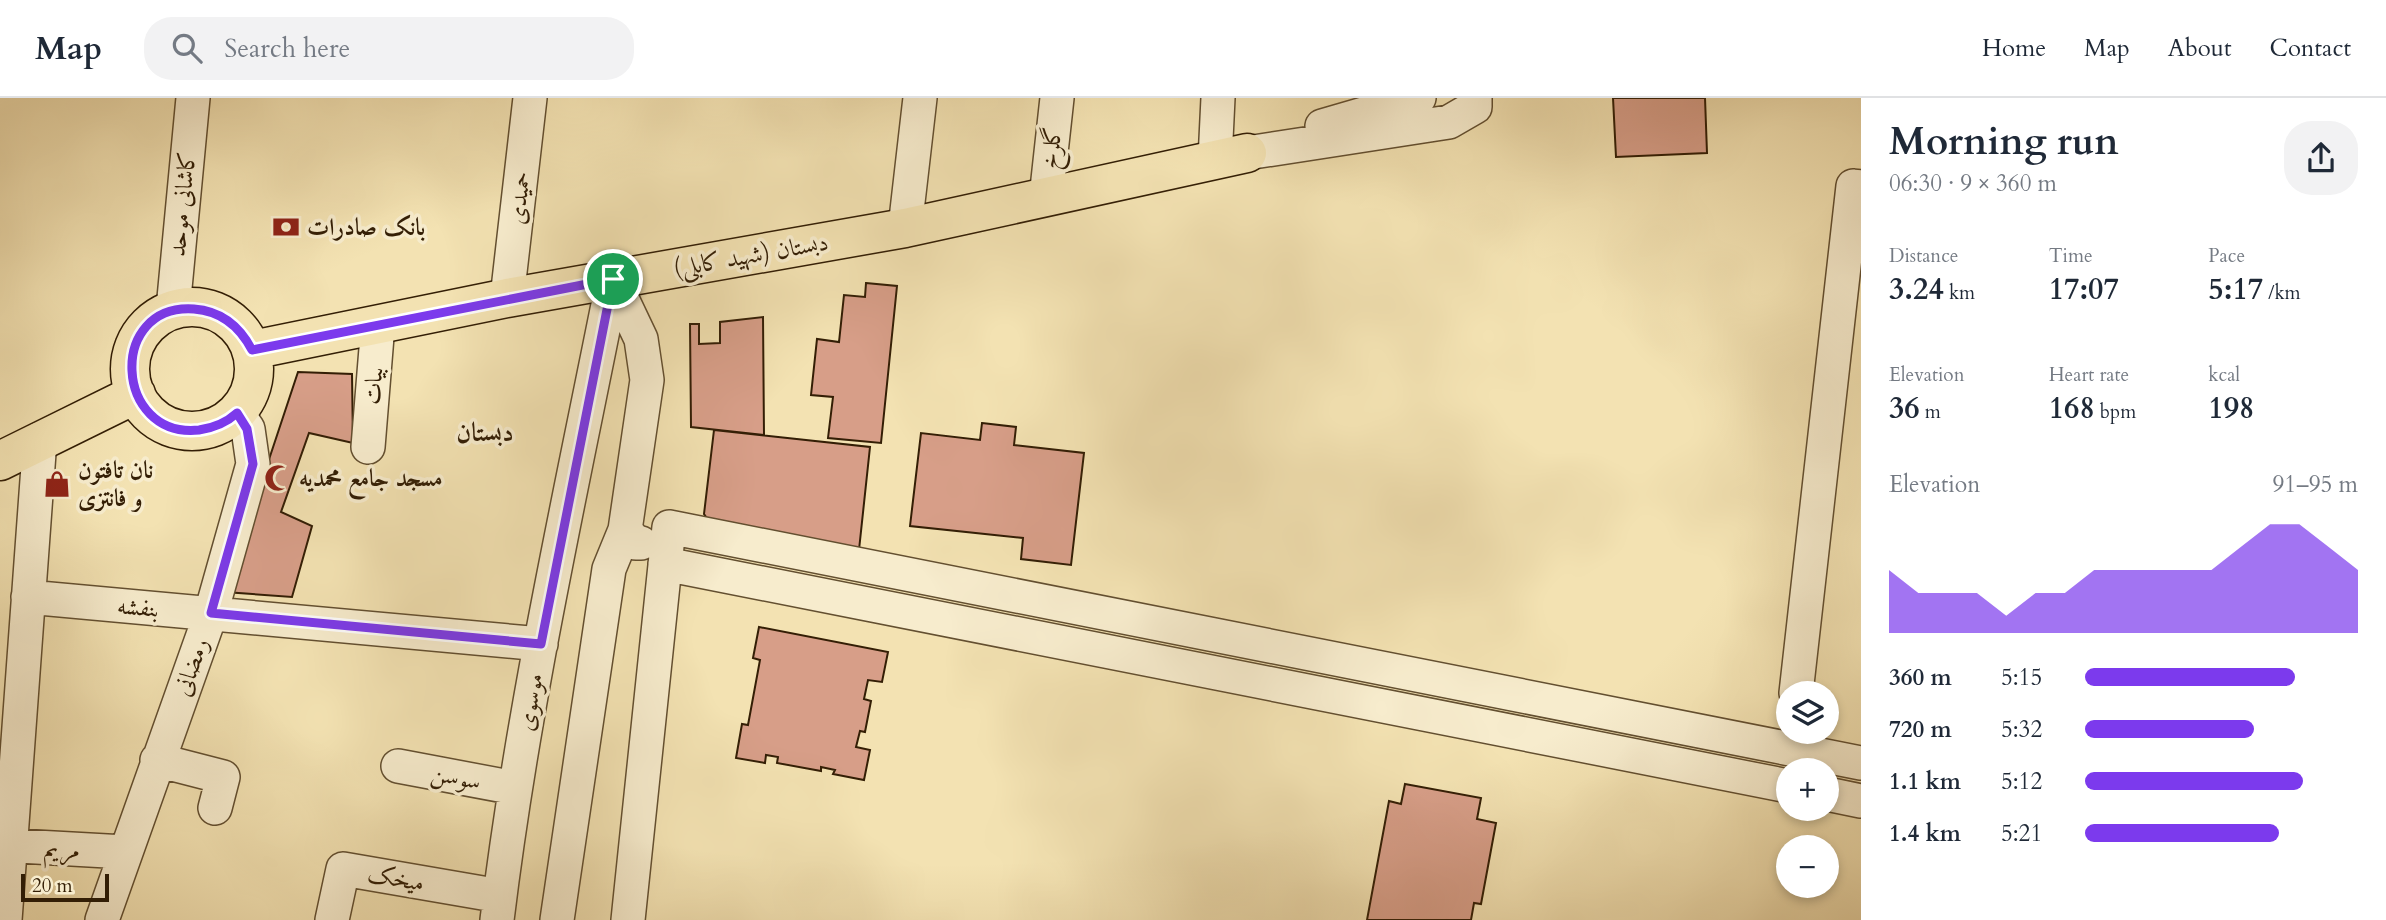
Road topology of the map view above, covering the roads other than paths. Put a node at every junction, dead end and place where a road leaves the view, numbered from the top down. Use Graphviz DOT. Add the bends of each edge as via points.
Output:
graph roads {
  1 [pos="194,98"];
  2 [pos="530,98"];
  3 [pos="920,98"];
  4 [pos="1057,98"];
  5 [pos="1218,98"];
  6 [pos="1419,98"];
  7 [pos="1475,98"];
  8 [pos="1231,156"];
  9 [pos="1861,187"];
  10 [pos="1046,198"];
  11 [pos="905,228"];
  12 [pos="613,279"];
  13 [pos="508,298"];
  14 [pos="173,309"];
  15 [pos="377,324"];
  16 [pos="252,350"];
  17 [pos="136,394"];
  18 [pos="237,413"];
  19 [pos="40,439"];
  20 [pos="368,447"];
  21 [pos="0,461"];
  22 [pos="625,530"];
  23 [pos="667,545"];
  24 [pos="938,580"];
  25 [pos="28,597"];
  26 [pos="211,613"];
  27 [pos="934,617"];
  28 [pos="541,644"];
  29 [pos="1797,681"];
  30 [pos="1458,682"];
  31 [pos="1448,719"];
  32 [pos="1776,737"];
  33 [pos="1803,744"];
  34 [pos="157,760"];
  35 [pos="1861,763"];
  36 [pos="397,766"];
  37 [pos="1776,784"];
  38 [pos="515,788"];
  39 [pos="1839,796"];
  40 [pos="1861,801"];
  41 [pos="215,808"];
  42 [pos="5,846"];
  43 [pos="125,852"];
  44 [pos="499,908"];
  45 [pos="5,920"];
  46 [pos="102,920"];
  47 [pos="332,920"];
  48 [pos="557,920"];
  49 [pos="628,920"];
  1 -- 14 [label="street, کاشانی موحد"];
  2 -- 13 [label="street, حمیدی"];
  3 -- 11 [label="street"];
  4 -- 10 [label="street, گلرخ"];
  5 -- 8 [label="street"];
  6 -- 8 [label="street"];
  7 -- 8 [label="street" via="1475,107 1449,122"];
  8 -- 10 [label="main road, دبستان (شهید کابلی)"];
  9 -- 29 [label="street" via="1853,186"];
  10 -- 11 [label="main road, دبستان (شهید کابلی)"];
  11 -- 12 [label="main road, دبستان (شهید کابلی)"];
  12 -- 13 [label="main road, دبستان (شهید کابلی)"];
  12 -- 22 [label="street" via="642,339 647,380"];
  12 -- 28 [label="street, موسوی"];
  13 -- 15 [label="main road, دبستان (شهید کابلی)"];
  14 -- 16 [label="main road" via="202,309 223,317"];
  14 -- 17 [label="main road" via="148,324 137,341 131,372"];
  15 -- 16 [label="main road, دبستان (شهید کابلی)"];
  15 -- 20 [label="street, بیات"];
  16 -- 18 [label="main road" via="251,388"];
  17 -- 18 [label="main road" via="156,419 177,429 212,428"];
  17 -- 19 [label="main road"];
  18 -- 26 [label="street, رمضانی" via="247,429 253,464"];
  19 -- 21 [label="main road"];
  19 -- 25 [label="street"];
  22 -- 23 [label="street" via="636,543"];
  22 -- 48 [label="street" via="609,569"];
  23 -- 24 [label="street"];
  23 -- 27 [label="street"];
  23 -- 49 [label="street"];
  24 -- 27 [label="street"];
  24 -- 30 [label="street"];
  25 -- 26 [label="street, بنفشه"];
  25 -- 42 [label="street"];
  26 -- 28 [label="street, بنفشه"];
  26 -- 34 [label="street, رمضانی"];
  27 -- 31 [label="street"];
  28 -- 38 [label="street, موسوی"];
  30 -- 31 [label="street"];
  30 -- 32 [label="street"];
  31 -- 37 [label="street"];
  33 -- 35 [label="street"];
  34 -- 41 [label="street" via="223,777"];
  34 -- 43 [label="street, رمضانی"];
  36 -- 38 [label="street, سوسن"];
  38 -- 44 [label="street, موسوی"];
  39 -- 40 [label="street"];
  42 -- 43 [label="street, مریم"];
  42 -- 45 [label="street"];
  43 -- 46 [label="street, رمضانی"];
  44 -- 47 [label="street, میخک" via="343,869"];
}
